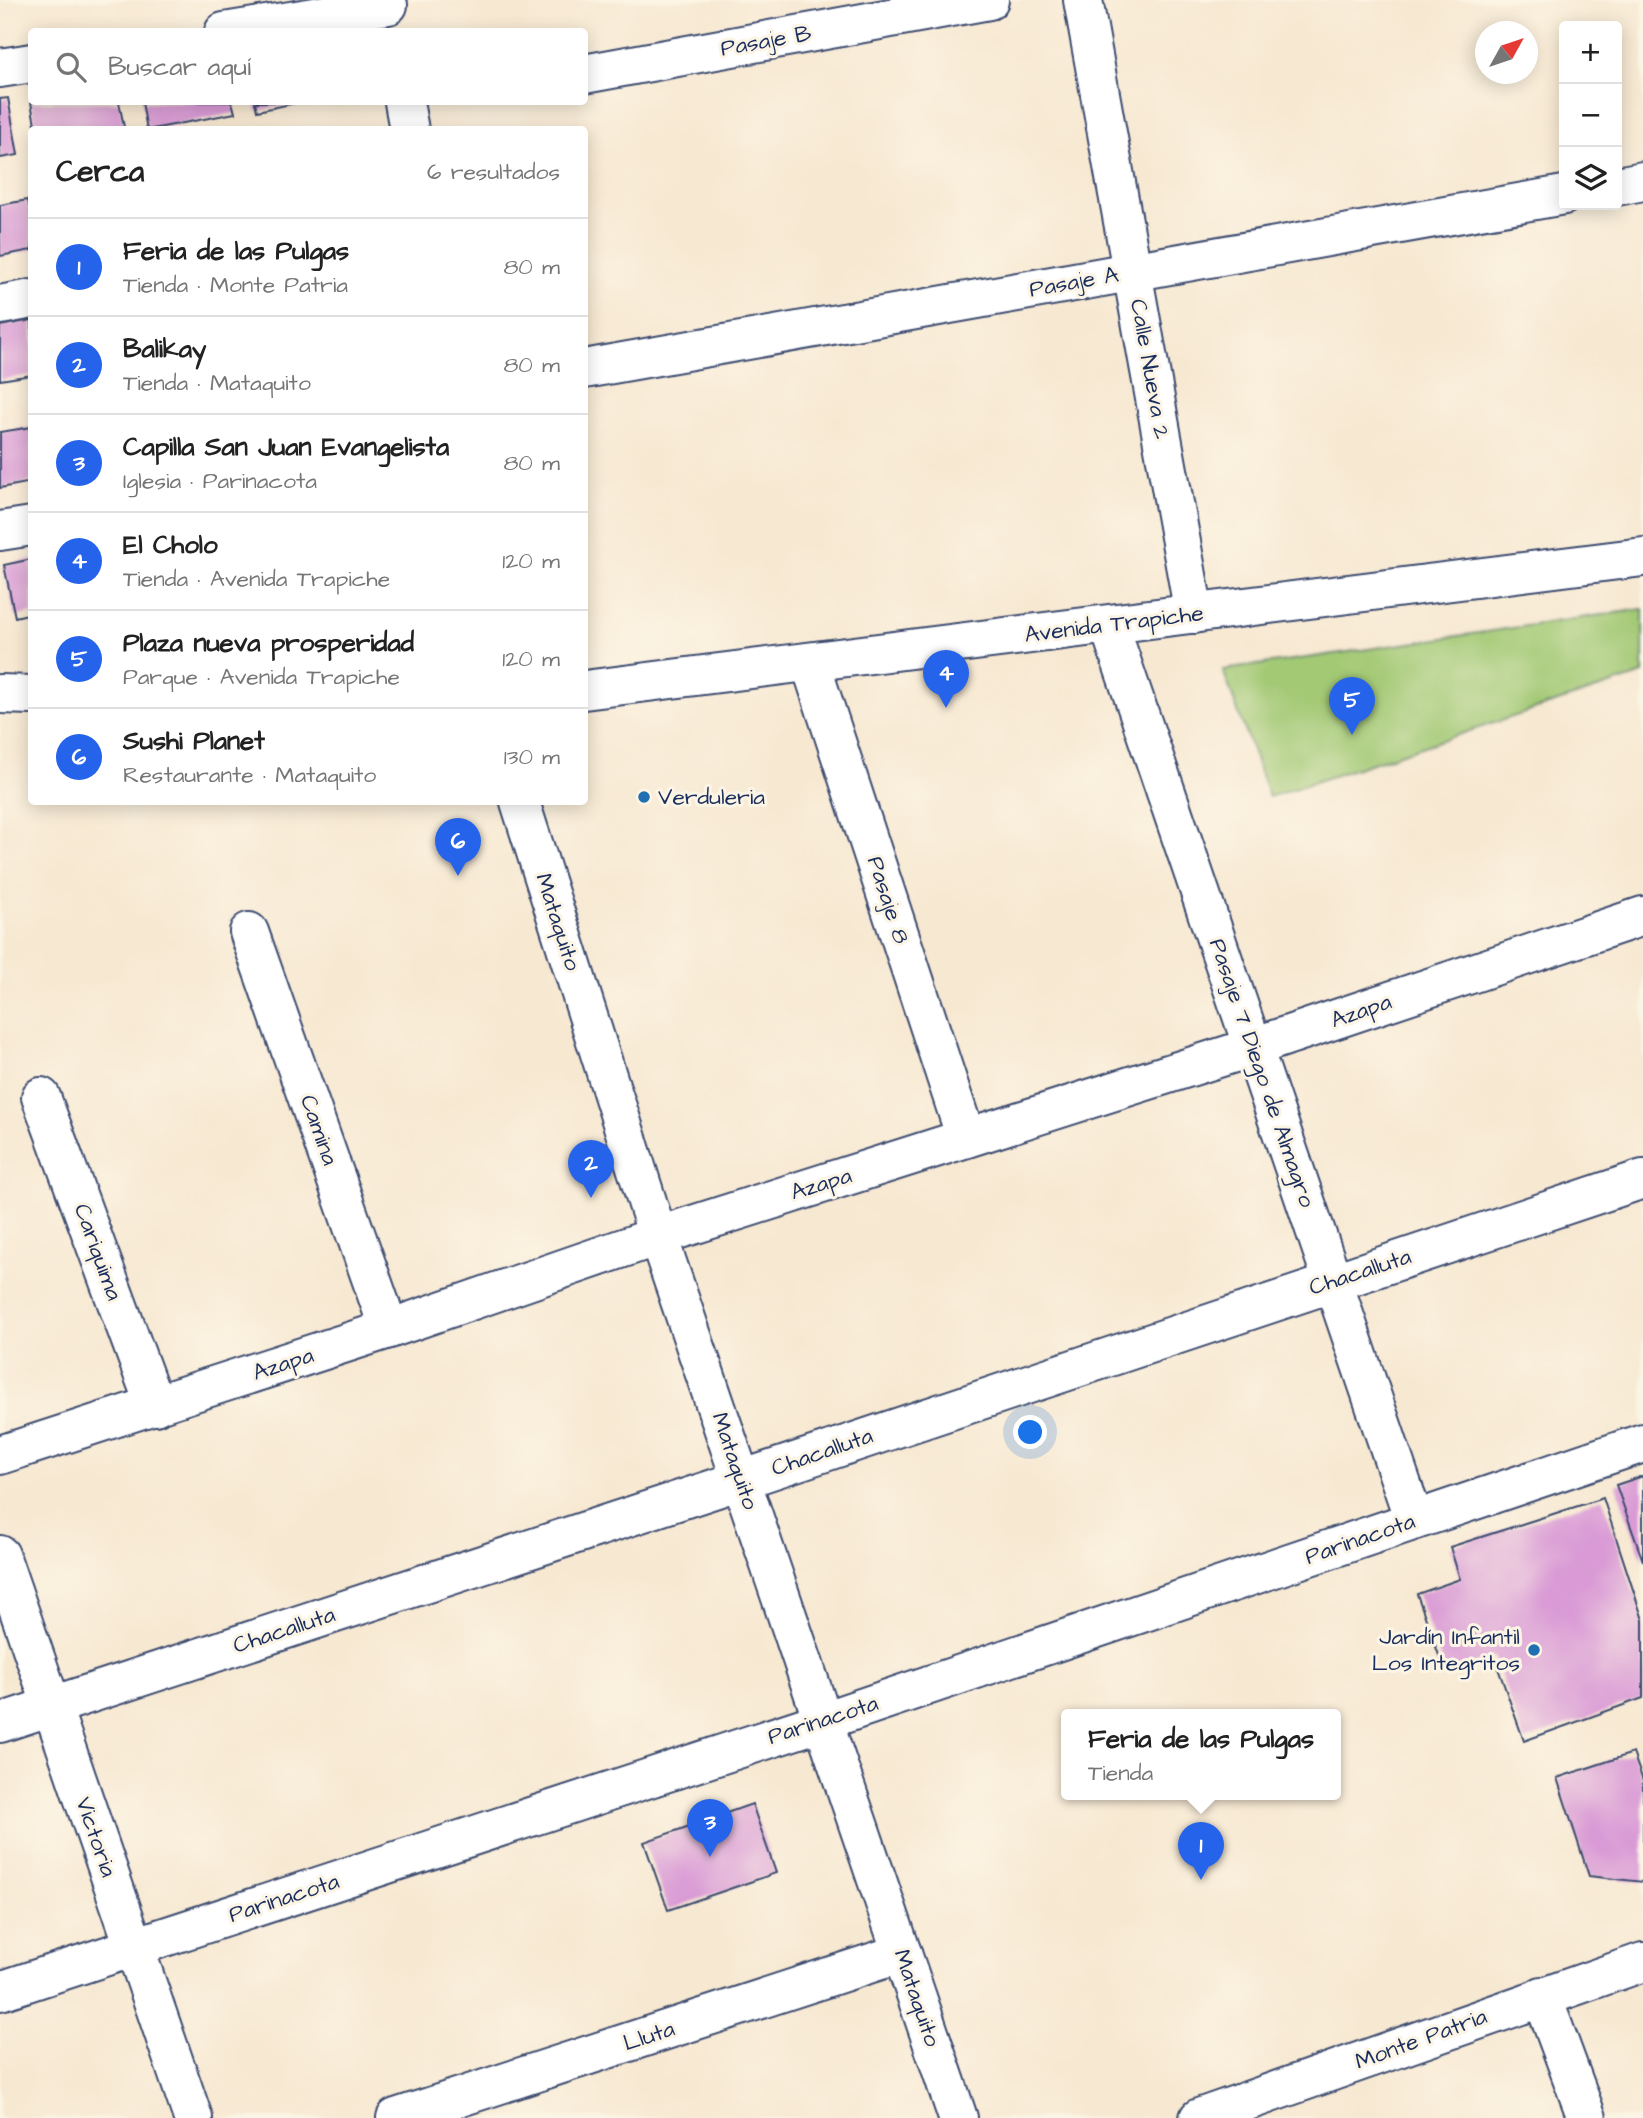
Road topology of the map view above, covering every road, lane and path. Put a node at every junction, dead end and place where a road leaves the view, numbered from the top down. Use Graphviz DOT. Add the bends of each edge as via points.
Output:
graph roads {
  1 [pos="989,0"];
  2 [pos="1083,0"];
  3 [pos="389,12"];
  4 [pos="257,28"];
  5 [pos="28,64"];
  6 [pos="0,68"];
  7 [pos="588,73"];
  8 [pos="1643,181"];
  9 [pos="1622,185"];
  10 [pos="1559,196"];
  11 [pos="1132,272"];
  12 [pos="28,300"];
  13 [pos="0,304"];
  14 [pos="588,368"];
  15 [pos="28,527"];
  16 [pos="0,531"];
  17 [pos="1643,557"];
  18 [pos="1194,614"];
  19 [pos="1109,625"];
  20 [pos="810,662"];
  21 [pos="588,690"];
  22 [pos="0,694"];
  23 [pos="28,695"];
  24 [pos="521,805"];
  25 [pos="1643,916"];
  26 [pos="249,932"];
  27 [pos="1253,1047"];
  28 [pos="41,1097"];
  29 [pos="966,1139"];
  30 [pos="1643,1179"];
  31 [pos="658,1236"];
  32 [pos="1333,1281"];
  33 [pos="389,1329"];
  34 [pos="155,1406"];
  35 [pos="1643,1443"];
  36 [pos="0,1455"];
  37 [pos="741,1480"];
  38 [pos="1414,1520"];
  39 [pos="0,1555"];
  40 [pos="51,1706"];
  41 [pos="823,1721"];
  42 [pos="0,1723"];
  43 [pos="134,1947"];
  44 [pos="902,1953"];
  45 [pos="1643,1962"];
  46 [pos="0,1991"];
  47 [pos="1542,1996"];
  48 [pos="193,2118"];
  49 [pos="396,2118"];
  50 [pos="958,2118"];
  51 [pos="1199,2118"];
  52 [pos="1587,2118"];
  1 -- 7 [label="street, Pasaje B"];
  2 -- 11 [label="street, Calle Nueva 2"];
  3 -- 4 [label="street"];
  5 -- 6 [label="street"];
  8 -- 9 [label="street"];
  10 -- 11 [label="street, Pasaje A"];
  11 -- 14 [label="street, Pasaje A"];
  11 -- 18 [label="street, Calle Nueva 2"];
  12 -- 13 [label="street"];
  15 -- 16 [label="street"];
  17 -- 18 [label="street, Avenida Trapiche"];
  18 -- 19 [label="street, Avenida Trapiche"];
  19 -- 20 [label="street, Avenida Trapiche"];
  19 -- 27 [label="street, Pasaje 7 Diego de Almagro"];
  20 -- 21 [label="street, Avenida Trapiche"];
  20 -- 29 [label="street, Pasaje 8"];
  22 -- 23 [label="street"];
  24 -- 31 [label="street, Mataquito"];
  25 -- 27 [label="street, Azapa"];
  26 -- 33 [label="street, Camina"];
  27 -- 29 [label="street, Azapa"];
  27 -- 32 [label="street, Pasaje 7 Diego de Almagro"];
  28 -- 34 [label="street, Cariquima"];
  29 -- 31 [label="street, Azapa"];
  30 -- 32 [label="street, Chacalluta"];
  31 -- 33 [label="street, Azapa"];
  31 -- 37 [label="street, Mataquito"];
  32 -- 37 [label="street, Chacalluta"];
  32 -- 38 [label="street, Pasaje 7 Diego de Almagro"];
  33 -- 34 [label="street, Azapa"];
  34 -- 36 [label="street, Azapa"];
  35 -- 38 [label="street, Parinacota"];
  37 -- 40 [label="street, Chacalluta"];
  37 -- 41 [label="street, Mataquito"];
  38 -- 41 [label="street, Parinacota"];
  39 -- 40 [label="street, Victoria"];
  40 -- 42 [label="street, Chacalluta"];
  40 -- 43 [label="street, Victoria"];
  41 -- 43 [label="street, Parinacota"];
  41 -- 44 [label="street, Mataquito"];
  43 -- 46 [label="street, Parinacota"];
  43 -- 48 [label="street, Victoria"];
  44 -- 49 [label="street, Lluta"];
  44 -- 50 [label="street, Mataquito"];
  45 -- 47 [label="street, Monte Patria"];
  47 -- 51 [label="street, Monte Patria"];
  47 -- 52 [label="street"];
}
